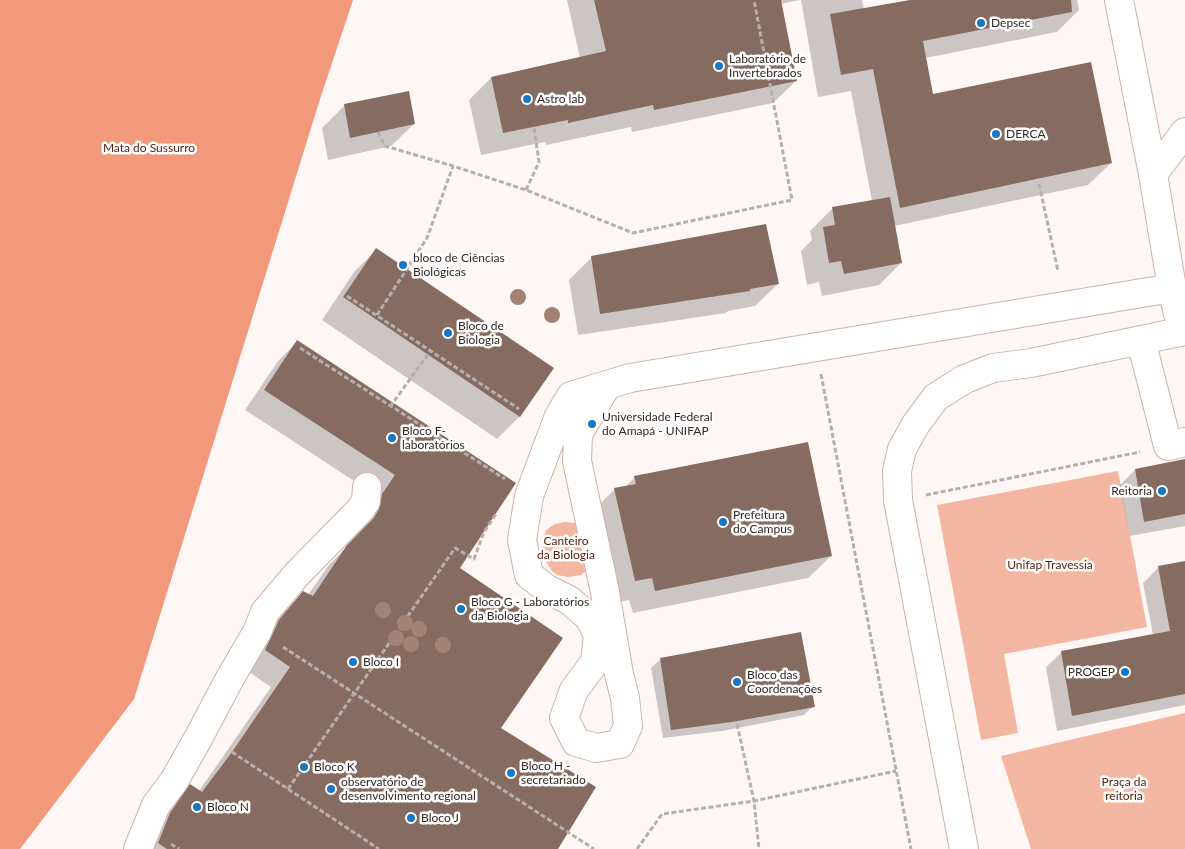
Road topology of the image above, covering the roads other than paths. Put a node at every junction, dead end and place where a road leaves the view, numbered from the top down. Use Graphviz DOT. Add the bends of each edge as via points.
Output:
graph roads {
  1 [pos="1119,0"];
  2 [pos="1185,132"];
  3 [pos="1153,174"];
  4 [pos="1172,288"];
  5 [pos="1184,331"];
  6 [pos="1141,340"];
  7 [pos="607,385"];
  8 [pos="1176,444"];
  9 [pos="367,487"];
  10 [pos="138,849"];
  11 [pos="964,849"];
  1 -- 3 [label="street"];
  2 -- 3 [label="street"];
  3 -- 4 [label="street"];
  4 -- 5 [label="street"];
  4 -- 7 [label="street" via="630,378"];
  5 -- 6 [label="street"];
  6 -- 8 [label="street"];
  6 -- 11 [label="street" via="993,368 965,378 936,397 902,449 898,500"];
  7 -- 7 [label="street" via="571,396 559,416 529,496 522,540 529,575 589,617 598,635 596,662 574,690 564,718 576,742 596,748 620,744 628,726 605,592 577,461 578,434"];
  9 -- 10 [label="street" via="366,501 360,510 298,572 265,612 200,735 156,805"];
}
